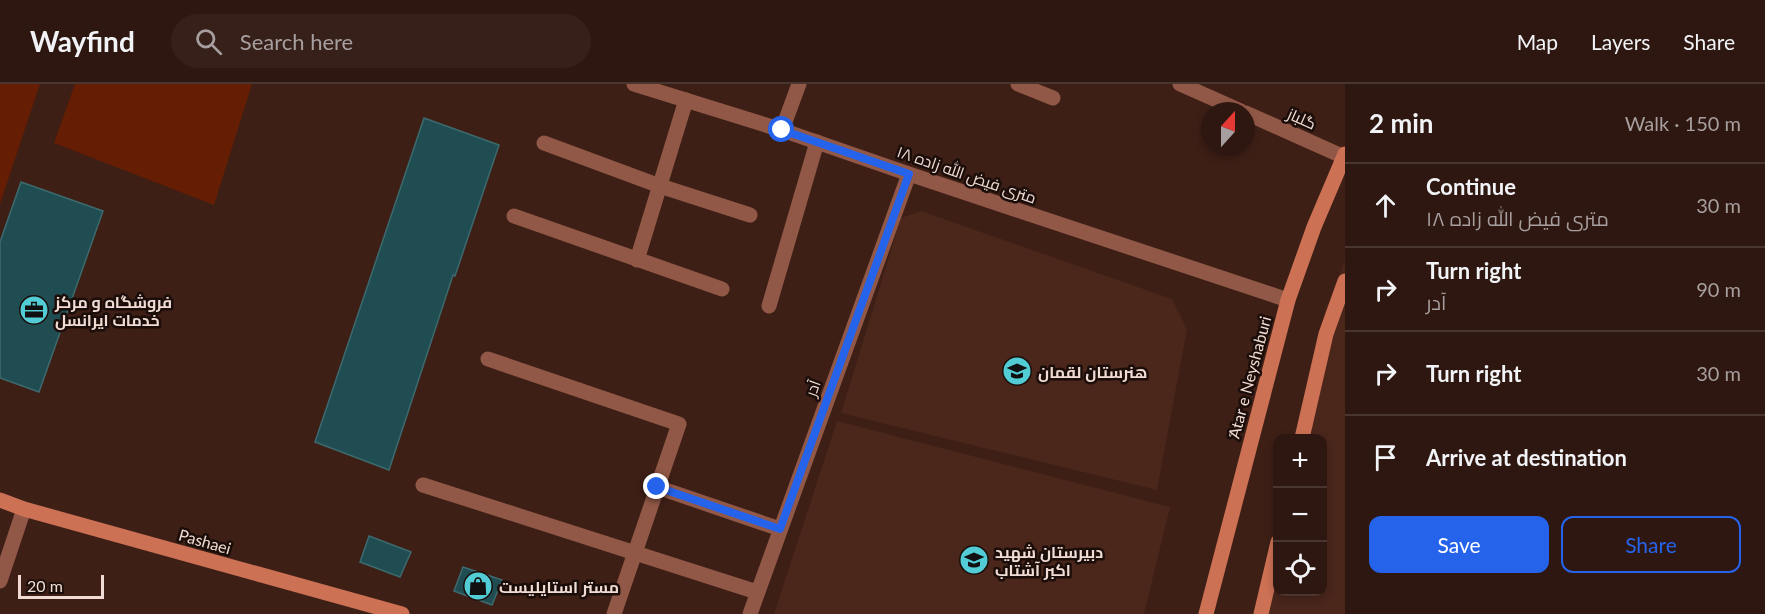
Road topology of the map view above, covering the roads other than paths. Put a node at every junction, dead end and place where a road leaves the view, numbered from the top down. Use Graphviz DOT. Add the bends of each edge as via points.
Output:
graph roads {
  1 [pos="634,84"];
  2 [pos="799,84"];
  3 [pos="1018,84"];
  4 [pos="1180,84"];
  5 [pos="1053,98"];
  6 [pos="686,100"];
  7 [pos="1221,102"];
  8 [pos="1255,117"];
  9 [pos="782,130"];
  10 [pos="817,142"];
  11 [pos="544,143"];
  12 [pos="1345,156"];
  13 [pos="909,174"];
  14 [pos="660,186"];
  15 [pos="750,215"];
  16 [pos="513,216"];
  17 [pos="637,260"];
  18 [pos="1345,280"];
  19 [pos="722,290"];
  20 [pos="1288,300"];
  21 [pos="769,306"];
  22 [pos="488,359"];
  23 [pos="1303,434"];
  24 [pos="423,485"];
  25 [pos="657,487"];
  26 [pos="0,500"];
  27 [pos="24,509"];
  28 [pos="780,529"];
  29 [pos="634,553"];
  30 [pos="1273,563"];
  31 [pos="0,581"];
  32 [pos="757,592"];
  33 [pos="402,614"];
  34 [pos="614,614"];
  35 [pos="750,614"];
  36 [pos="1206,614"];
  37 [pos="1261,614"];
  1 -- 6 [label="street, ۱۸ متری فیض الله زاده"];
  2 -- 9 [label="street"];
  3 -- 5 [label="street"];
  4 -- 7 [label="street"];
  6 -- 9 [label="street, ۱۸ متری فیض الله زاده"];
  6 -- 14 [label="street"];
  8 -- 12 [label="street, گلباز"];
  9 -- 10 [label="street, ۱۸ متری فیض الله زاده"];
  10 -- 13 [label="street, ۱۸ متری فیض الله زاده"];
  10 -- 21 [label="street"];
  11 -- 14 [label="street"];
  12 -- 20 [label="main road, ََAtar e Neyshaburi"];
  13 -- 20 [label="street, ۱۸ متری فیض الله زاده"];
  13 -- 28 [label="street, آدر"];
  14 -- 15 [label="street"];
  14 -- 17 [label="street"];
  16 -- 17 [label="street"];
  17 -- 19 [label="street"];
  18 -- 23 [label="main road" via="1326,334"];
  20 -- 36 [label="main road, ََAtar e Neyshaburi"];
  22 -- 25 [label="street" via="679,424"];
  24 -- 29 [label="street"];
  25 -- 28 [label="street"];
  25 -- 29 [label="street"];
  26 -- 27 [label="main road, Pashaei"];
  27 -- 31 [label="street"];
  27 -- 33 [label="main road, Pashaei"];
  28 -- 32 [label="street, آدر"];
  29 -- 32 [label="street"];
  29 -- 34 [label="street"];
  30 -- 37 [label="main road"];
  32 -- 35 [label="street, آدر"];
}
